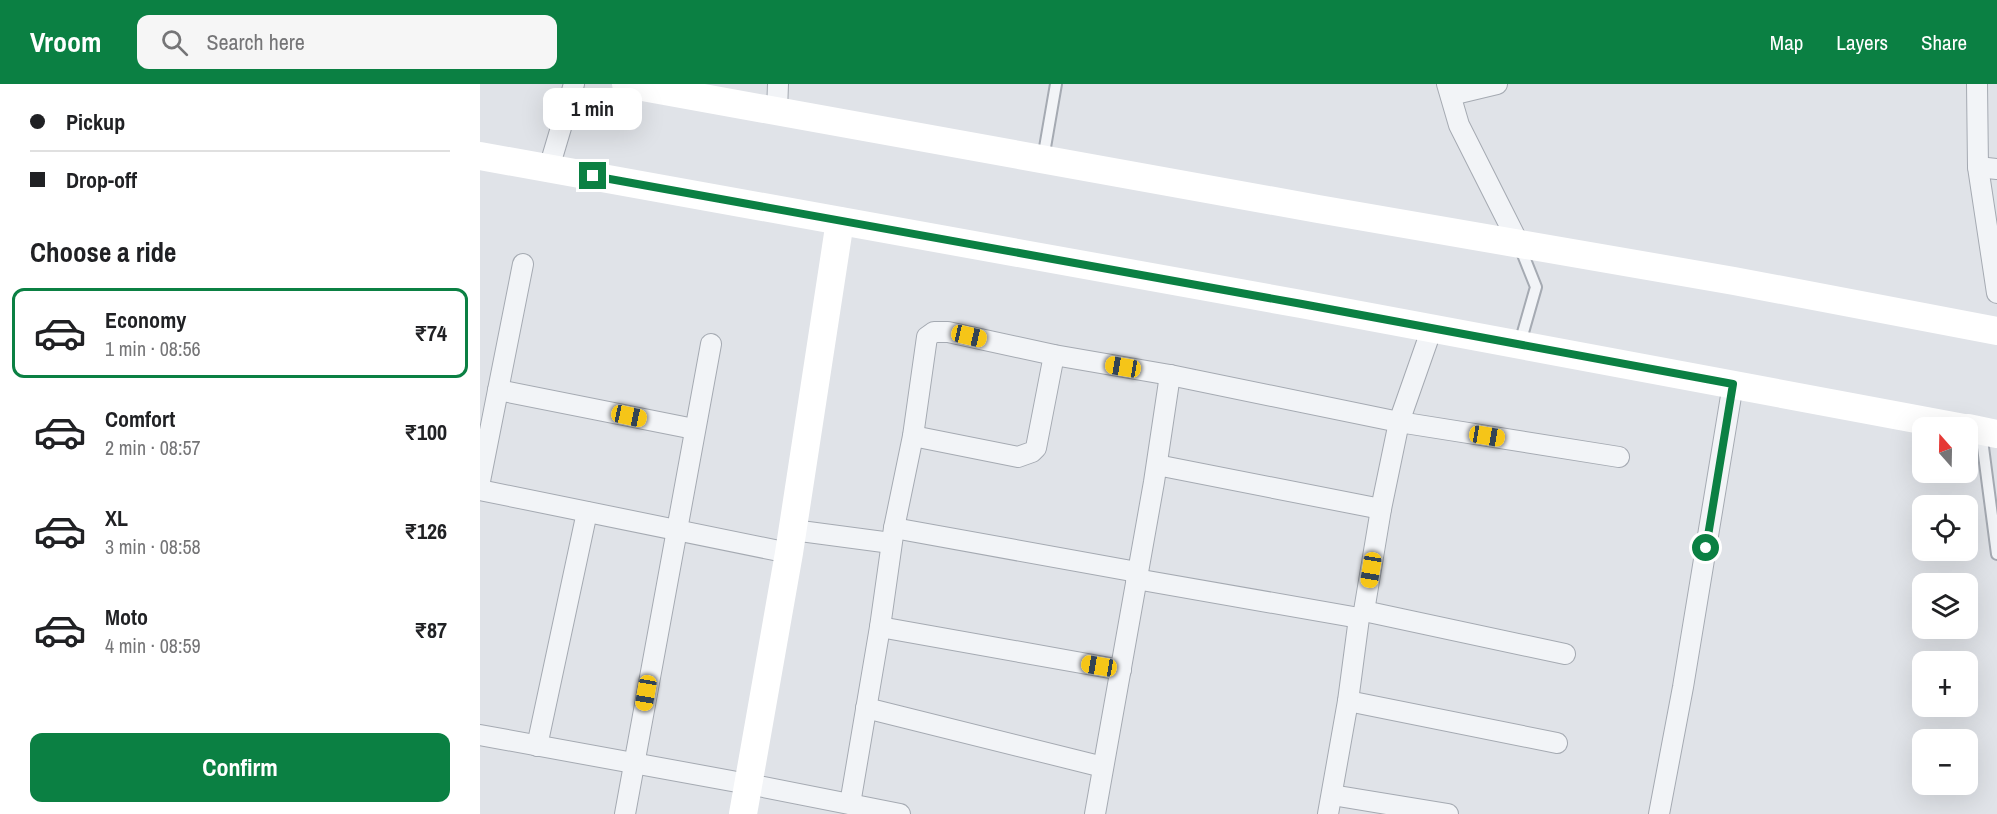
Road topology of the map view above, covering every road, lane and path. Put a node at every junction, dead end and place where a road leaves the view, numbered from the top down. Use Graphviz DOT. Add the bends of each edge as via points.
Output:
graph roads {
  1 [pos="574,84"];
  2 [pos="626,84"];
  3 [pos="1056,84"];
  4 [pos="1497,84"];
  5 [pos="1977,84"];
  6 [pos="1449,90"];
  7 [pos="777,97"];
  8 [pos="480,156"];
  9 [pos="1043,159"];
  10 [pos="549,168"];
  11 [pos="1987,168"];
  12 [pos="840,221"];
  13 [pos="1519,244"];
  14 [pos="523,264"];
  15 [pos="1997,293"];
  16 [pos="1432,328"];
  17 [pos="1997,331"];
  18 [pos="711,344"];
  19 [pos="1520,345"];
  20 [pos="1054,355"];
  21 [pos="1170,375"];
  22 [pos="1733,384"];
  23 [pos="498,390"];
  24 [pos="1912,418"];
  25 [pos="1399,422"];
  26 [pos="694,429"];
  27 [pos="913,436"];
  28 [pos="1978,436"];
  29 [pos="1619,457"];
  30 [pos="1156,465"];
  31 [pos="480,481"];
  32 [pos="480,490"];
  33 [pos="1381,509"];
  34 [pos="587,512"];
  35 [pos="676,530"];
  36 [pos="893,535"];
  37 [pos="791,542"];
  38 [pos="1997,554"];
  39 [pos="1137,575"];
  40 [pos="1362,615"];
  41 [pos="880,627"];
  42 [pos="1565,654"];
  43 [pos="1120,670"];
  44 [pos="1348,701"];
  45 [pos="866,708"];
  46 [pos="480,735"];
  47 [pos="1557,743"];
  48 [pos="537,746"];
  49 [pos="634,764"];
  50 [pos="1103,767"];
  51 [pos="748,784"];
  52 [pos="1330,805"];
  53 [pos="838,806"];
  54 [pos="625,814"];
  55 [pos="742,814"];
  56 [pos="900,814"];
  57 [pos="1095,814"];
  58 [pos="1448,814"];
  59 [pos="1659,814"];
  1 -- 10 [label="street"];
  2 -- 7 [label="street"];
  3 -- 9 [label="lane"];
  4 -- 6 [label="street"];
  5 -- 11 [label="street"];
  6 -- 13 [label="street" via="1459,125"];
  7 -- 9 [label="street"];
  8 -- 10 [label="street"];
  9 -- 13 [label="street"];
  10 -- 12 [label="street"];
  11 -- 15 [label="street"];
  12 -- 16 [label="street"];
  12 -- 37 [label="street"];
  13 -- 17 [label="street" via="1734,280"];
  13 -- 19 [label="lane" via="1536,288"];
  14 -- 23 [label="street"];
  16 -- 19 [label="street"];
  16 -- 25 [label="street"];
  18 -- 26 [label="street"];
  19 -- 22 [label="street"];
  20 -- 21 [label="street"];
  20 -- 27 [label="street" via="1032,452 1018,457"];
  20 -- 27 [label="street" via="934,332 927,337"];
  21 -- 25 [label="street"];
  21 -- 30 [label="street"];
  22 -- 24 [label="street"];
  22 -- 59 [label="street"];
  23 -- 26 [label="street"];
  23 -- 31 [label="street"];
  25 -- 29 [label="street"];
  25 -- 33 [label="street"];
  26 -- 35 [label="street"];
  27 -- 36 [label="street"];
  28 -- 38 [label="lane"];
  30 -- 33 [label="street"];
  30 -- 39 [label="street"];
  32 -- 34 [label="street"];
  33 -- 40 [label="street"];
  34 -- 35 [label="street"];
  34 -- 48 [label="street"];
  35 -- 37 [label="street"];
  35 -- 49 [label="street"];
  36 -- 37 [label="street"];
  36 -- 39 [label="street"];
  36 -- 41 [label="street"];
  37 -- 51 [label="street"];
  39 -- 40 [label="street"];
  39 -- 43 [label="street"];
  40 -- 42 [label="street"];
  40 -- 44 [label="street"];
  41 -- 43 [label="street"];
  41 -- 45 [label="street"];
  43 -- 50 [label="street"];
  44 -- 47 [label="street"];
  44 -- 52 [label="street"];
  45 -- 50 [label="street"];
  45 -- 53 [label="street"];
  46 -- 48 [label="street"];
  48 -- 49 [label="street"];
  49 -- 51 [label="street"];
  49 -- 54 [label="street"];
  50 -- 57 [label="street"];
  51 -- 53 [label="street"];
  51 -- 55 [label="street"];
  52 -- 58 [label="street"];
  53 -- 56 [label="street"];
}
